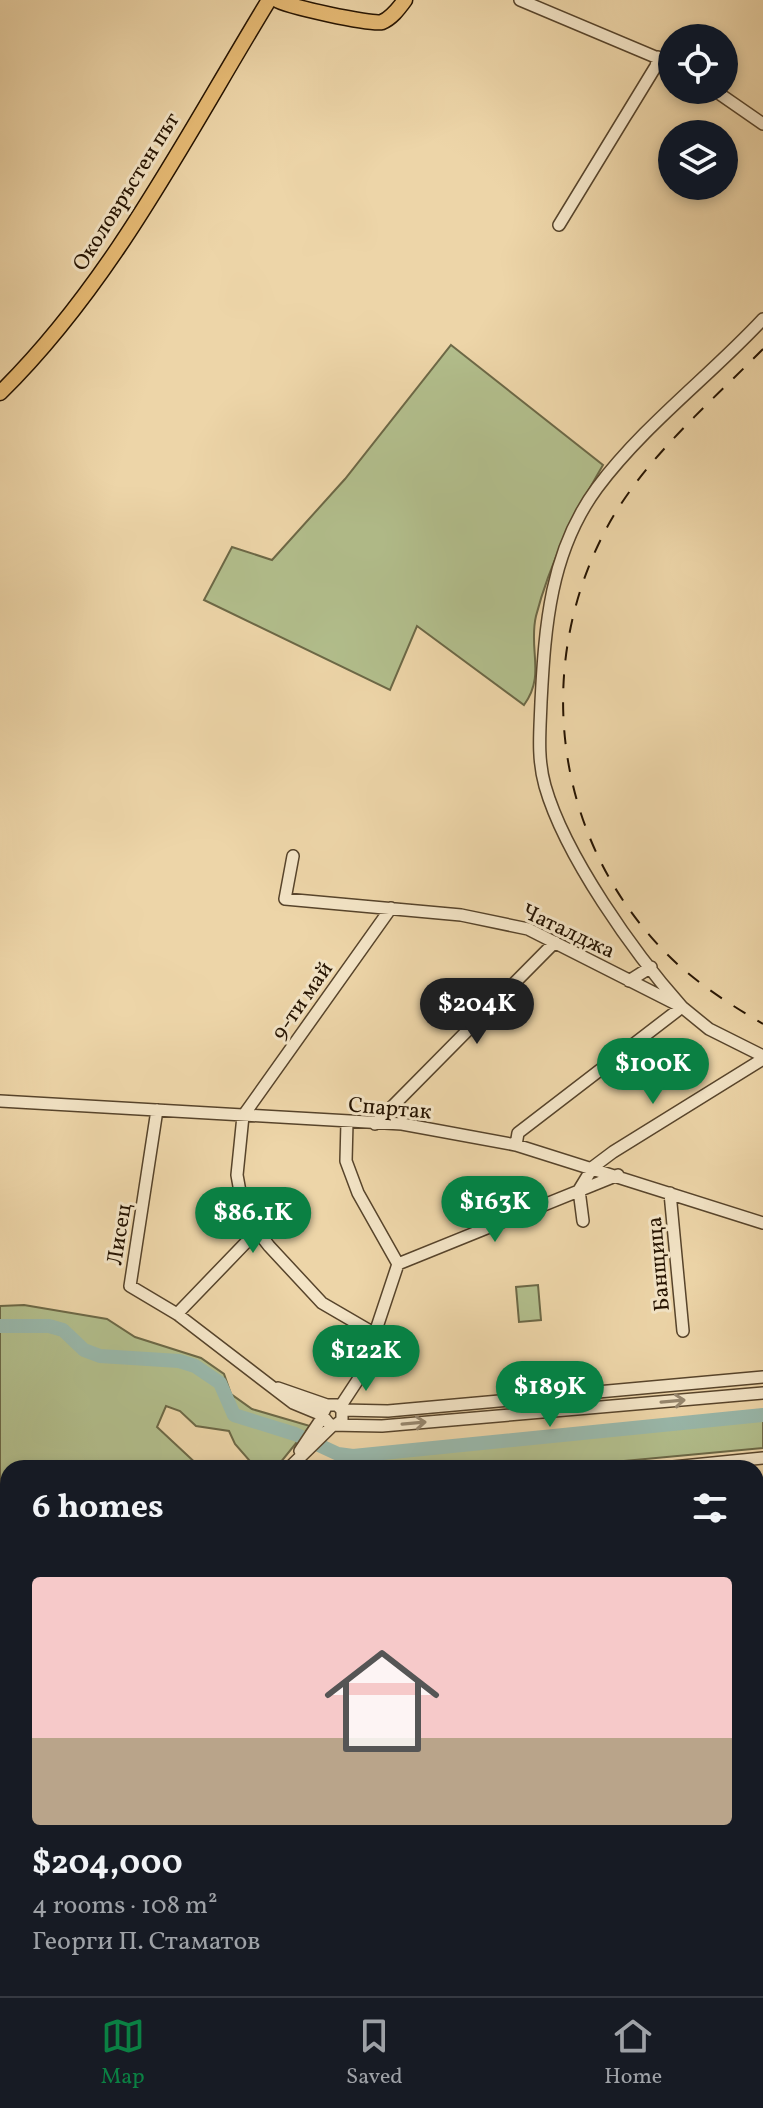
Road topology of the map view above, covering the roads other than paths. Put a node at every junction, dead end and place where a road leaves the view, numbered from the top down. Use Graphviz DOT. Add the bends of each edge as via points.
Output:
graph roads {
  1 [pos="269,0"];
  2 [pos="405,0"];
  3 [pos="520,0"];
  4 [pos="292,3"];
  5 [pos="259,16"];
  6 [pos="658,57"];
  7 [pos="734,104"];
  8 [pos="763,124"];
  9 [pos="559,225"];
  10 [pos="763,319"];
  11 [pos="0,393"];
  12 [pos="293,856"];
  13 [pos="391,908"];
  14 [pos="555,942"];
  15 [pos="651,967"];
  16 [pos="629,981"];
  17 [pos="682,1007"];
  18 [pos="763,1057"];
  19 [pos="0,1101"];
  20 [pos="157,1110"];
  21 [pos="243,1116"];
  22 [pos="347,1122"];
  23 [pos="375,1124"];
  24 [pos="516,1145"];
  25 [pos="593,1167"];
  26 [pos="618,1175"];
  27 [pos="579,1190"];
  28 [pos="670,1193"];
  29 [pos="583,1221"];
  30 [pos="763,1223"];
  31 [pos="257,1231"];
  32 [pos="398,1264"];
  33 [pos="177,1314"];
  34 [pos="683,1331"];
  35 [pos="377,1335"];
  36 [pos="763,1377"];
  37 [pos="349,1393"];
  38 [pos="763,1393"];
  39 [pos="331,1410"];
  40 [pos="369,1411"];
  41 [pos="335,1424"];
  42 [pos="316,1436"];
  43 [pos="296,1460"];
  1 -- 5 [label="main road, Околовръстен път"];
  2 -- 4 [label="main road" via="375,23"];
  3 -- 6 [label="street"];
  4 -- 5 [label="main road"];
  5 -- 11 [label="main road, Околовръстен път" via="101,273"];
  6 -- 9 [label="street"];
  7 -- 8 [label="street"];
  10 -- 15 [label="street" via="597,489 571,536 544,624 539,759 545,788 565,837 595,888"];
  12 -- 13 [label="street, Чаталджа" via="285,899"];
  13 -- 14 [label="street, Чаталджа" via="501,921"];
  13 -- 21 [label="street, 9-ти май"];
  14 -- 16 [label="street, Чаталджа"];
  14 -- 23 [label="street"];
  15 -- 16 [label="street"];
  15 -- 17 [label="street"];
  16 -- 17 [label="street, Чаталджа"];
  17 -- 18 [label="street, Чаталджа" via="709,1029"];
  17 -- 24 [label="street" via="518,1133"];
  18 -- 25 [label="street"];
  19 -- 20 [label="street, Спартак"];
  20 -- 21 [label="street, Спартак"];
  20 -- 33 [label="street, Лисец" via="130,1286"];
  21 -- 22 [label="street, Спартак"];
  21 -- 31 [label="street" via="239,1200"];
  22 -- 23 [label="street, Спартак"];
  22 -- 32 [label="street" via="346,1161"];
  23 -- 24 [label="street, Спартак"];
  24 -- 25 [label="street, Спартак"];
  25 -- 26 [label="street, Спартак"];
  25 -- 27 [label="street"];
  26 -- 27 [label="street"];
  26 -- 28 [label="street, Спартак"];
  27 -- 29 [label="street"];
  27 -- 32 [label="street"];
  28 -- 30 [label="street, Спартак"];
  28 -- 34 [label="street, Банщица"];
  31 -- 33 [label="street"];
  31 -- 35 [label="street" via="322,1303"];
  32 -- 35 [label="street"];
  33 -- 39 [label="street, Лисец" via="293,1403"];
  35 -- 37 [label="street"];
  36 -- 40 [label="street"];
  37 -- 39 [label="street"];
  37 -- 40 [label="street"];
  41 -- 38 [label="street, one-way" via="382,1426"];
  39 -- 40 [label="street"];
  39 -- 41 [label="street, Лисец"];
  39 -- 41 [label="street" via="342,1420"];
  39 -- 42 [label="street"];
  41 -- 42 [label="street"];
  42 -- 43 [label="street"];
}
